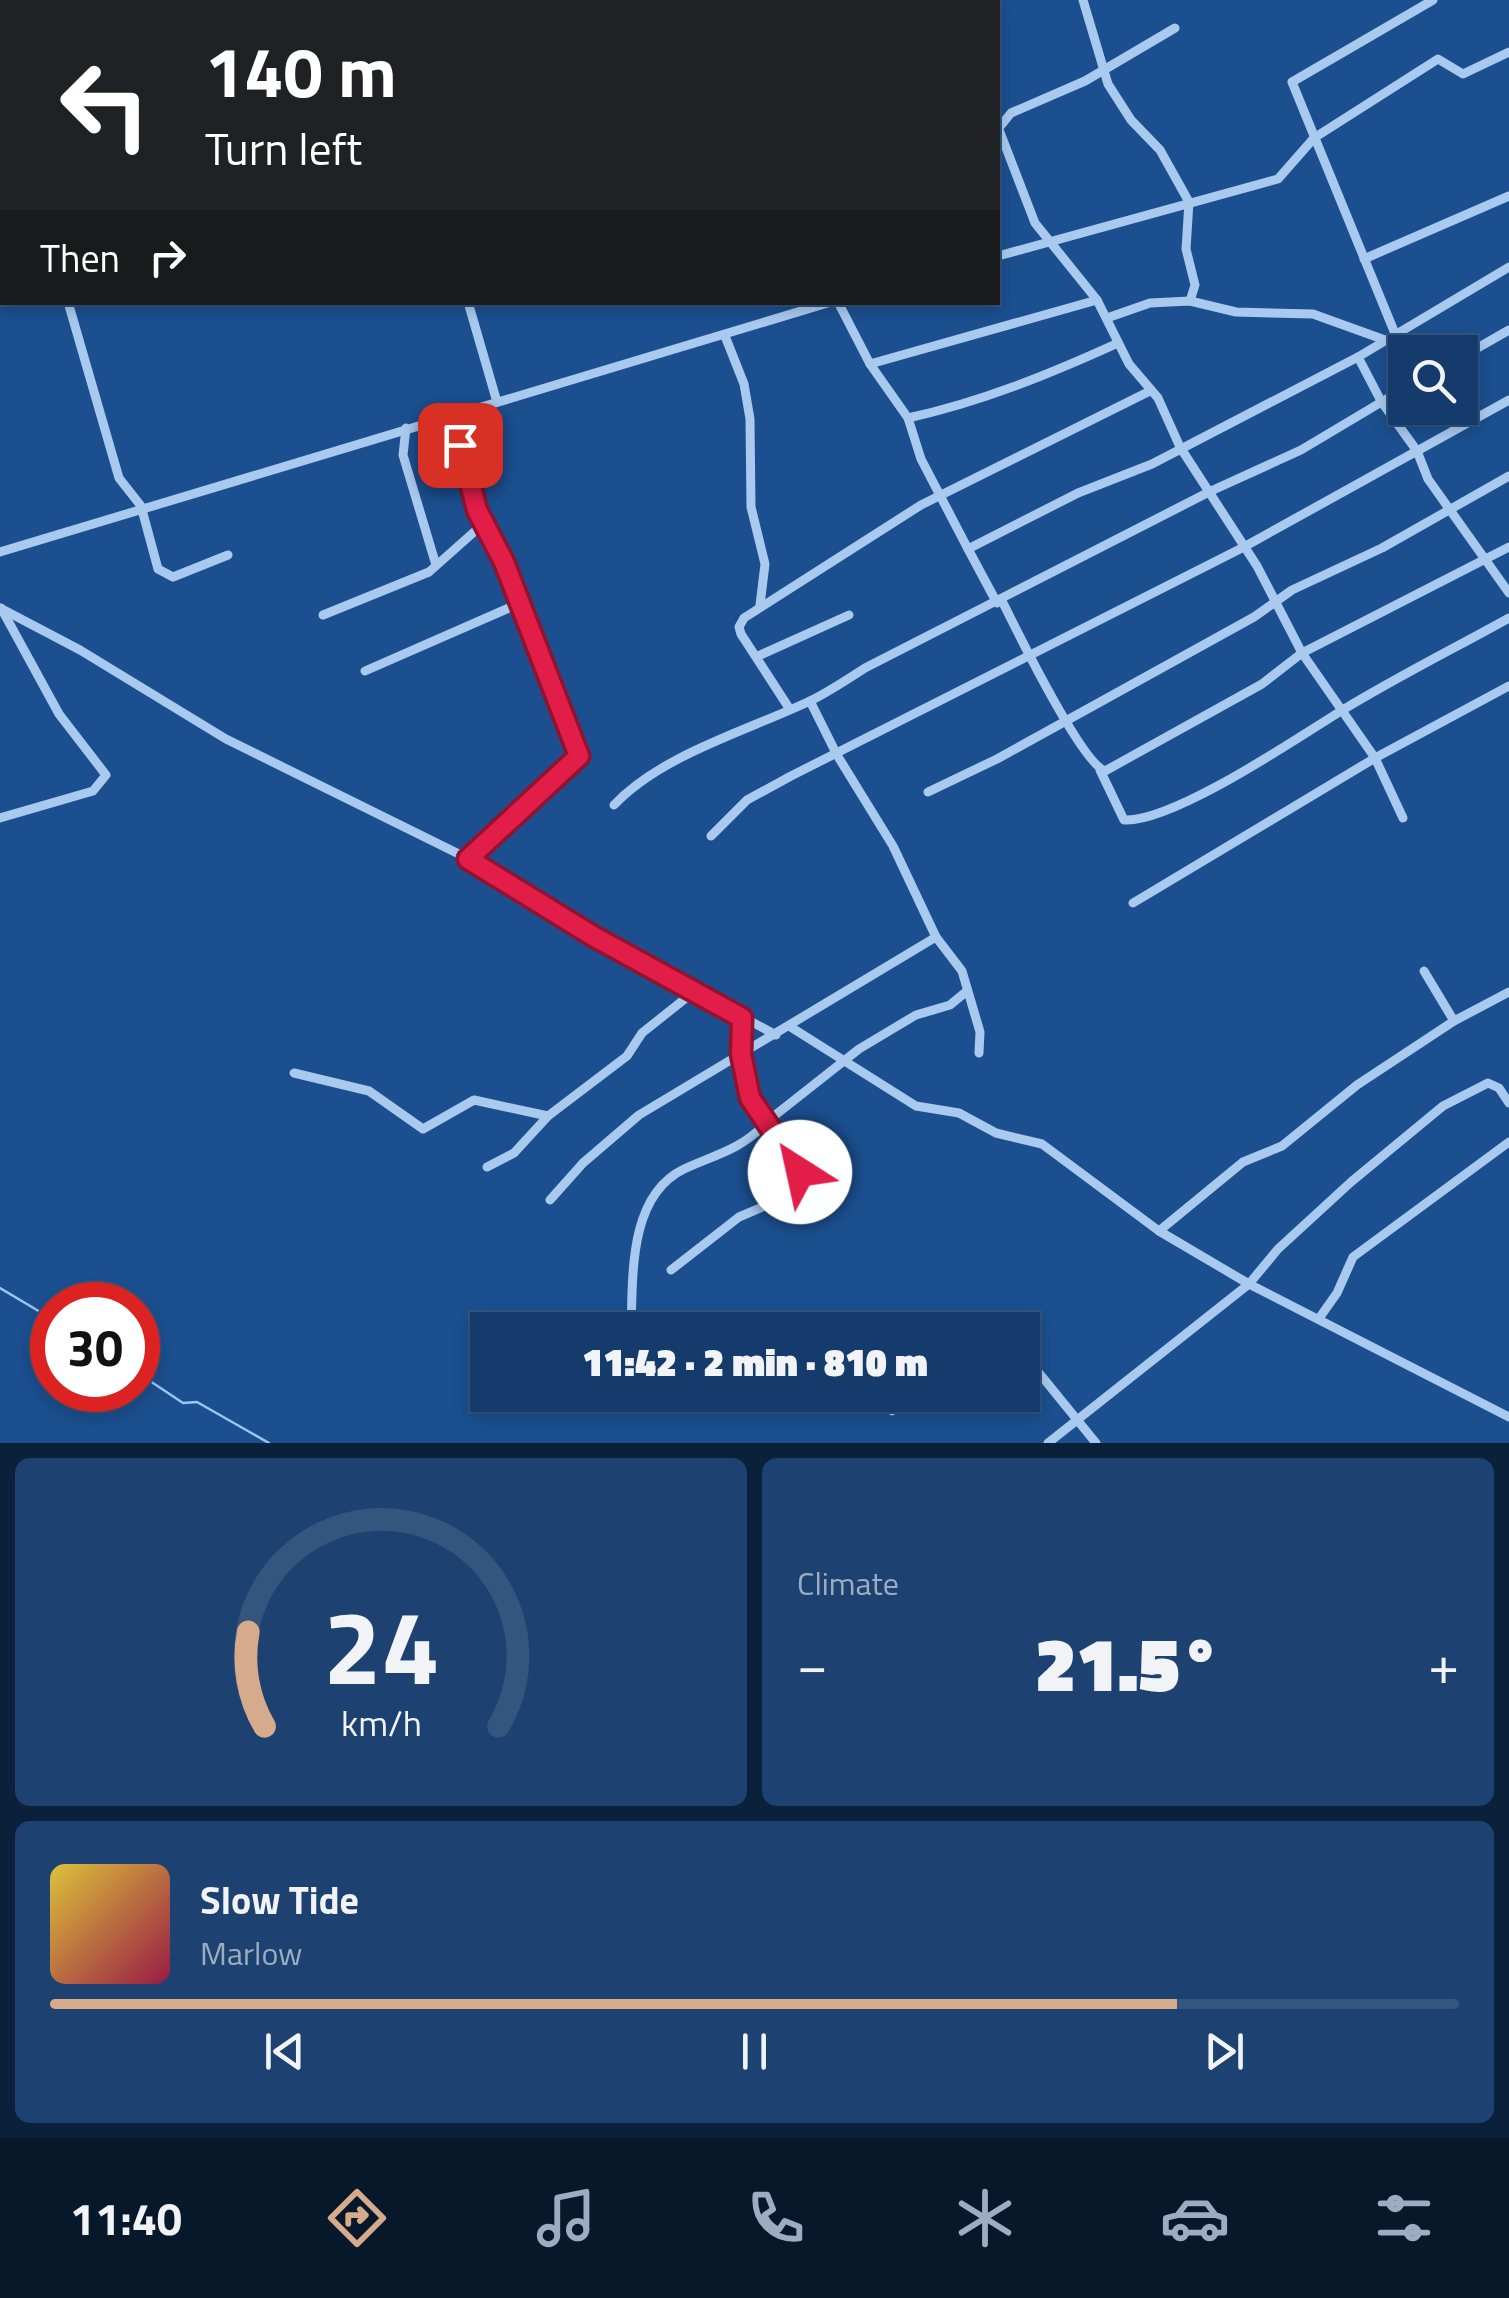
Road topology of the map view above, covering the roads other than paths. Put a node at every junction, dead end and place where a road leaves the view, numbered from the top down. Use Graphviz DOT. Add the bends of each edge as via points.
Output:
graph roads {
  1 [pos="1083,0"];
  2 [pos="1433,0"];
  3 [pos="1175,28"];
  4 [pos="1509,52"];
  5 [pos="1106,67"];
  6 [pos="1000,126"];
  7 [pos="1000,133"];
  8 [pos="1314,138"];
  9 [pos="1509,196"];
  10 [pos="1189,202"];
  11 [pos="1048,242"];
  12 [pos="1000,255"];
  13 [pos="1364,259"];
  14 [pos="1509,266"];
  15 [pos="1096,300"];
  16 [pos="1190,301"];
  17 [pos="69,305"];
  18 [pos="469,305"];
  19 [pos="824,305"];
  20 [pos="836,305"];
  21 [pos="1106,318"];
  22 [pos="1509,330"];
  23 [pos="1396,335"];
  24 [pos="1398,335"];
  25 [pos="725,336"];
  26 [pos="1388,339"];
  27 [pos="1385,340"];
  28 [pos="1118,343"];
  29 [pos="1478,348"];
  30 [pos="1358,356"];
  31 [pos="870,364"];
  32 [pos="1148,392"];
  33 [pos="1388,398"];
  34 [pos="1509,400"];
  35 [pos="1382,401"];
  36 [pos="497,402"];
  37 [pos="451,415"];
  38 [pos="908,418"];
  39 [pos="406,428"];
  40 [pos="1180,447"];
  41 [pos="1417,451"];
  42 [pos="1509,476"];
  43 [pos="1211,491"];
  44 [pos="942,495"];
  45 [pos="141,506"];
  46 [pos="1450,508"];
  47 [pos="484,524"];
  48 [pos="1509,546"];
  49 [pos="1242,548"];
  50 [pos="968,549"];
  51 [pos="0,552"];
  52 [pos="228,555"];
  53 [pos="1485,560"];
  54 [pos="436,566"];
  55 [pos="1509,593"];
  56 [pos="1276,600"];
  57 [pos="999,602"];
  58 [pos="518,604"];
  59 [pos="760,606"];
  60 [pos="0,607"];
  61 [pos="849,614"];
  62 [pos="323,615"];
  63 [pos="1509,618"];
  64 [pos="1302,653"];
  65 [pos="758,656"];
  66 [pos="1030,658"];
  67 [pos="365,672"];
  68 [pos="1509,686"];
  69 [pos="810,701"];
  70 [pos="789,708"];
  71 [pos="1342,710"];
  72 [pos="1066,718"];
  73 [pos="837,755"];
  74 [pos="1375,758"];
  75 [pos="1100,770"];
  76 [pos="928,792"];
  77 [pos="614,805"];
  78 [pos="0,818"];
  79 [pos="1403,818"];
  80 [pos="711,836"];
  81 [pos="468,859"];
  82 [pos="1133,903"];
  83 [pos="936,937"];
  84 [pos="1424,971"];
  85 [pos="696,990"];
  86 [pos="966,991"];
  87 [pos="1509,992"];
  88 [pos="742,1018"];
  89 [pos="1454,1021"];
  90 [pos="789,1026"];
  91 [pos="776,1035"];
  92 [pos="980,1053"];
  93 [pos="741,1054"];
  94 [pos="844,1062"];
  95 [pos="294,1073"];
  96 [pos="1509,1103"];
  97 [pos="548,1116"];
  98 [pos="764,1124"];
  99 [pos="1509,1142"];
  100 [pos="487,1167"];
  101 [pos="550,1200"];
  102 [pos="1159,1231"];
  103 [pos="672,1270"];
  104 [pos="1249,1284"];
  105 [pos="634,1312"];
  106 [pos="1320,1316"];
  107 [pos="1040,1373"];
  108 [pos="1078,1417"];
  109 [pos="1509,1417"];
  110 [pos="1048,1443"];
  111 [pos="1096,1443"];
  1 -- 5 [label="street"];
  2 -- 8 [label="street" via="1292,82"];
  3 -- 5 [label="street"];
  4 -- 8 [label="street" via="1463,74 1438,59"];
  5 -- 6 [label="street" via="1012,113"];
  5 -- 10 [label="street" via="1119,104 1160,150"];
  7 -- 11 [label="street"];
  8 -- 10 [label="street" via="1278,178"];
  8 -- 13 [label="street"];
  9 -- 13 [label="street"];
  10 -- 11 [label="street"];
  10 -- 16 [label="street" via="1186,249 1195,285"];
  11 -- 12 [label="street"];
  11 -- 15 [label="street"];
  13 -- 23 [label="street"];
  14 -- 24 [label="street"];
  15 -- 21 [label="street"];
  15 -- 31 [label="street"];
  16 -- 21 [label="street" via="1150,303"];
  16 -- 27 [label="street" via="1236,312 1313,314"];
  17 -- 45 [label="street" via="119,478"];
  18 -- 36 [label="street"];
  19 -- 25 [label="street"];
  20 -- 31 [label="street"];
  21 -- 28 [label="street"];
  22 -- 29 [label="street"];
  25 -- 36 [label="street"];
  25 -- 59 [label="street" via="750,419 751,507 765,564"];
  26 -- 27 [label="street"];
  27 -- 30 [label="street"];
  28 -- 32 [label="street"];
  28 -- 38 [label="street" via="1030,381"];
  30 -- 35 [label="street"];
  30 -- 40 [label="street"];
  31 -- 38 [label="street"];
  32 -- 40 [label="street" via="1158,398"];
  32 -- 44 [label="street"];
  33 -- 35 [label="street"];
  34 -- 41 [label="street"];
  35 -- 41 [label="street"];
  35 -- 43 [label="street" via="1301,450"];
  36 -- 37 [label="street"];
  37 -- 39 [label="street"];
  37 -- 47 [label="street"];
  38 -- 44 [label="street"];
  39 -- 45 [label="street"];
  39 -- 54 [label="street" via="403,454"];
  40 -- 43 [label="street"];
  40 -- 50 [label="street"];
  41 -- 46 [label="street"];
  41 -- 49 [label="street"];
  42 -- 46 [label="street"];
  43 -- 49 [label="street"];
  43 -- 57 [label="street"];
  44 -- 50 [label="street"];
  44 -- 59 [label="street"];
  45 -- 51 [label="street"];
  45 -- 52 [label="street" via="163,575 190,572"];
  46 -- 53 [label="street"];
  46 -- 56 [label="street"];
  47 -- 54 [label="street"];
  47 -- 58 [label="street"];
  48 -- 53 [label="street"];
  49 -- 56 [label="street"];
  49 -- 66 [label="street"];
  50 -- 57 [label="street"];
  53 -- 55 [label="street"];
  53 -- 64 [label="street"];
  54 -- 62 [label="street"];
  56 -- 64 [label="street"];
  56 -- 72 [label="street"];
  57 -- 66 [label="street"];
  57 -- 69 [label="street"];
  58 -- 67 [label="street"];
  58 -- 81 [label="street" via="579,756"];
  59 -- 65 [label="street" via="739,628"];
  60 -- 78 [label="street" via="59,714 106,780 93,790"];
  60 -- 81 [label="street" via="226,739"];
  61 -- 65 [label="street"];
  63 -- 71 [label="street"];
  64 -- 71 [label="street"];
  64 -- 75 [label="street" via="1262,684"];
  65 -- 70 [label="street"];
  66 -- 72 [label="street"];
  66 -- 73 [label="street"];
  68 -- 74 [label="street"];
  69 -- 70 [label="street"];
  69 -- 73 [label="street"];
  70 -- 77 [label="street" via="631,788"];
  71 -- 74 [label="street"];
  71 -- 75 [label="street" via="1192,800 1143,818 1120,816"];
  72 -- 75 [label="street"];
  72 -- 76 [label="street"];
  73 -- 80 [label="street" via="747,800"];
  73 -- 83 [label="street" via="893,846"];
  74 -- 79 [label="street"];
  74 -- 82 [label="street"];
  81 -- 85 [label="street"];
  83 -- 86 [label="street" via="954,957"];
  83 -- 90 [label="street"];
  84 -- 89 [label="street"];
  85 -- 88 [label="street"];
  85 -- 97 [label="street"];
  86 -- 92 [label="street"];
  86 -- 94 [label="street"];
  87 -- 89 [label="street"];
  88 -- 91 [label="street"];
  88 -- 93 [label="street"];
  89 -- 102 [label="street" via="1282,1146 1243,1162"];
  90 -- 91 [label="street"];
  90 -- 94 [label="street"];
  91 -- 93 [label="street"];
  93 -- 98 [label="street" via="750,1098"];
  93 -- 101 [label="street" via="639,1115"];
  94 -- 98 [label="street"];
  94 -- 102 [label="street" via="922,1108 959,1113 1042,1144"];
  95 -- 97 [label="street" via="370,1090 423,1129 474,1100"];
  96 -- 104 [label="street" via="1488,1082 1443,1106 1294,1233"];
  97 -- 100 [label="street" via="514,1153"];
  98 -- 103 [label="street" via="800,1172 787,1194 739,1217"];
  98 -- 105 [label="street" via="744,1145 654,1190 640,1234"];
  99 -- 106 [label="street" via="1354,1257"];
  102 -- 104 [label="street"];
  104 -- 106 [label="street"];
  104 -- 108 [label="street"];
  106 -- 109 [label="street"];
  107 -- 108 [label="street"];
  108 -- 110 [label="street"];
  108 -- 111 [label="street"];
}
